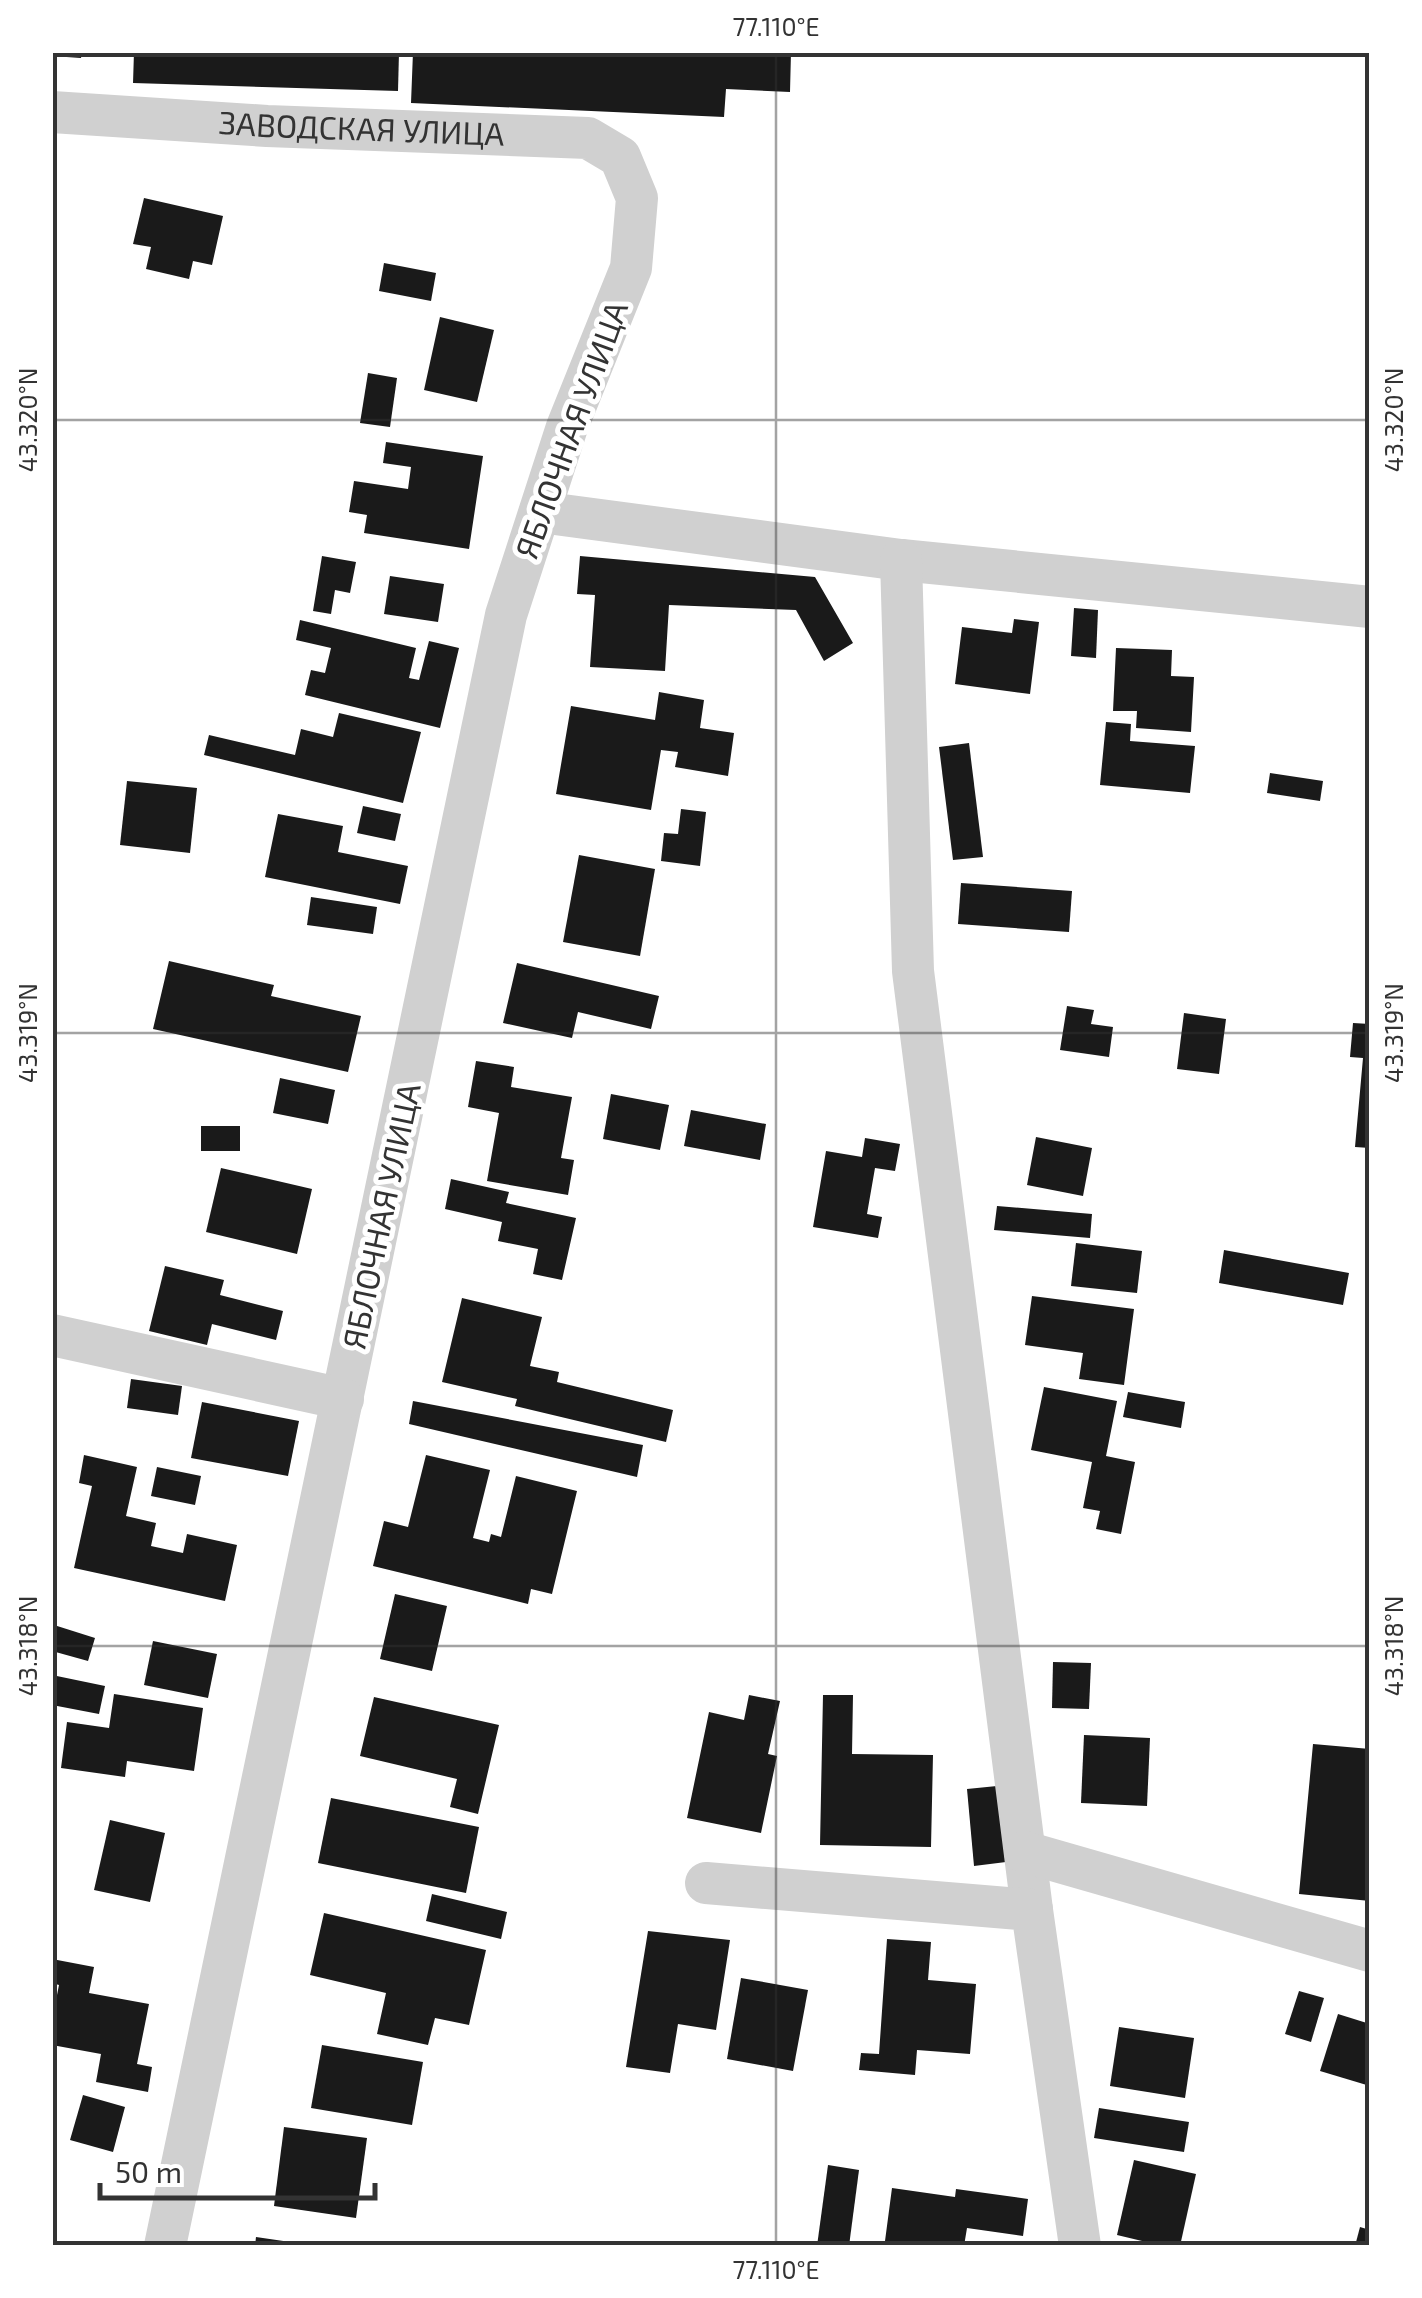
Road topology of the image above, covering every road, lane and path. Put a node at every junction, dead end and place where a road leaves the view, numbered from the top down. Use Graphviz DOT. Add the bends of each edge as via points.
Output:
graph roads {
  1 [pos="52,112"];
  2 [pos="637,198"];
  3 [pos="540,512"];
  4 [pos="901,560"];
  5 [pos="1370,607"];
  6 [pos="52,1335"];
  7 [pos="344,1399"];
  8 [pos="1025,1852"];
  9 [pos="706,1884"];
  10 [pos="1032,1910"];
  11 [pos="1370,1951"];
  12 [pos="165,2246"];
  13 [pos="1080,2246"];
  1 -- 2 [label="street, ЗАВОДСКАЯ УЛИЦА" via="588,138 620,157"];
  2 -- 3 [label="street, ЯБЛОЧНАЯ УЛИЦА" via="631,268"];
  3 -- 4 [label="street"];
  3 -- 7 [label="street, ЯБЛОЧНАЯ УЛИЦА" via="506,615"];
  4 -- 5 [label="street"];
  4 -- 8 [label="street" via="914,971"];
  6 -- 7 [label="street"];
  7 -- 12 [label="street, ЯБЛОЧНАЯ УЛИЦА"];
  8 -- 10 [label="street"];
  8 -- 11 [label="street"];
  9 -- 10 [label="street"];
  10 -- 13 [label="street"];
}
